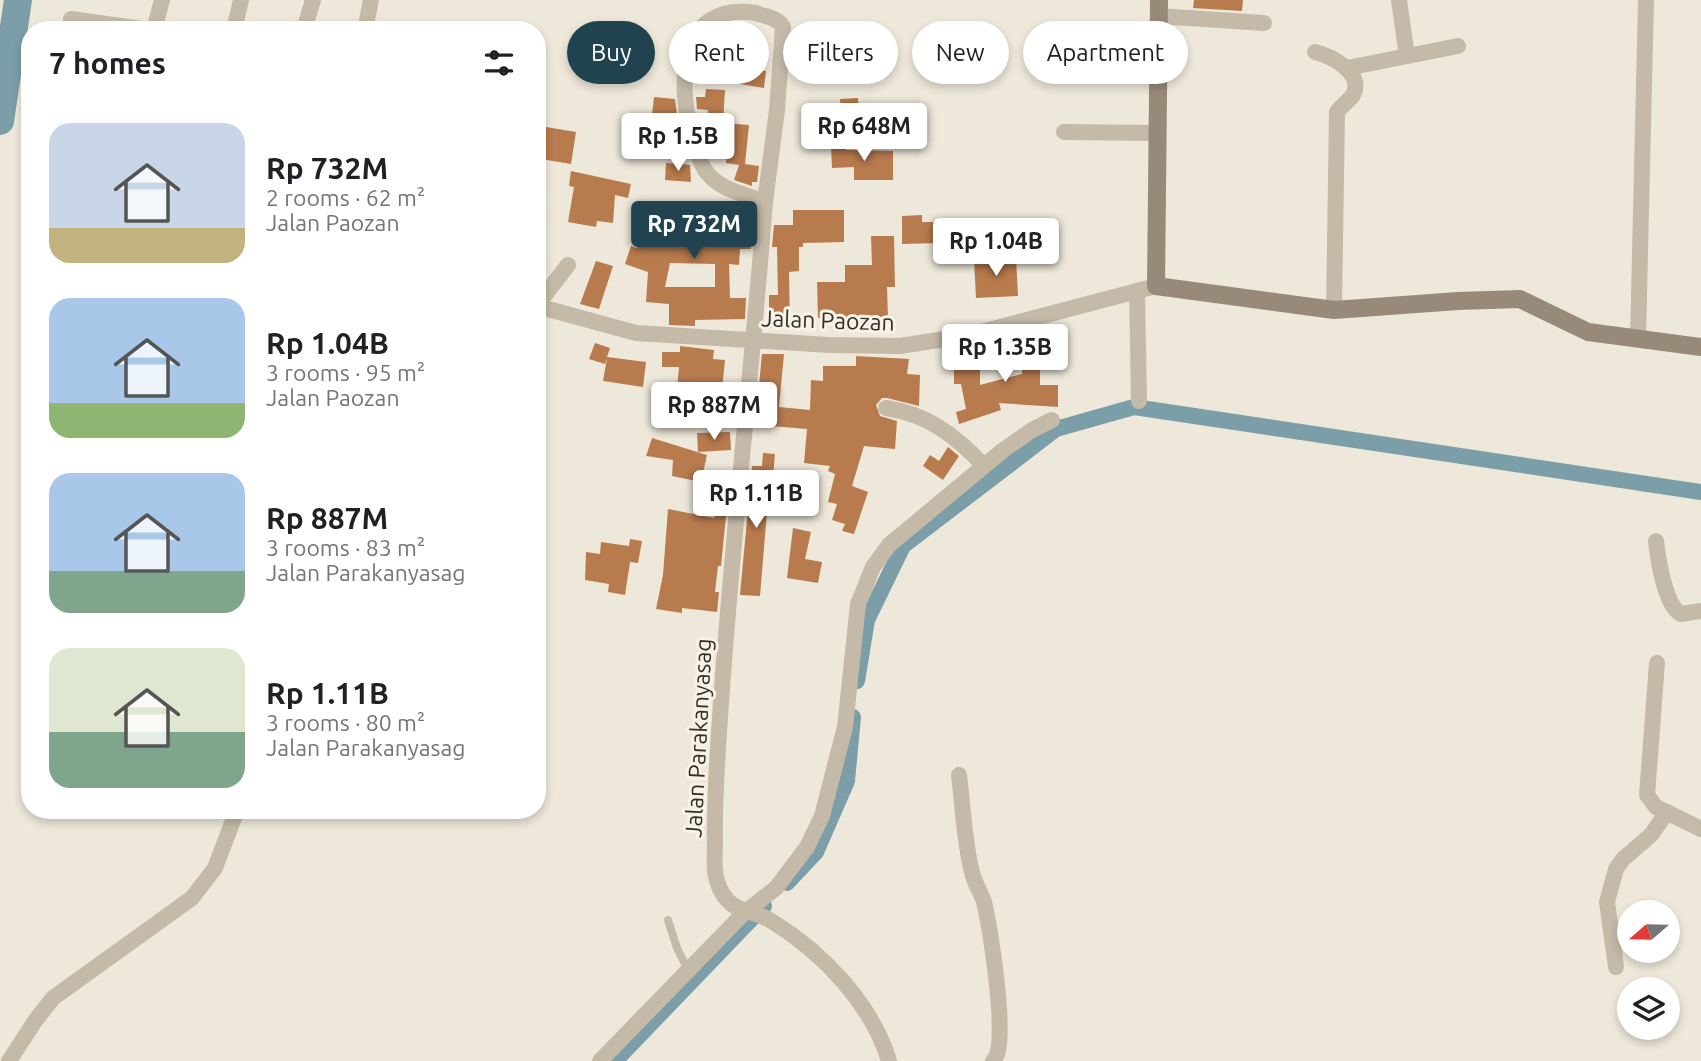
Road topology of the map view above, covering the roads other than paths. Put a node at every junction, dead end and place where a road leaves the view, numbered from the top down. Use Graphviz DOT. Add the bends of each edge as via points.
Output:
graph roads {
  1 [pos="162,0"];
  2 [pos="241,0"];
  3 [pos="313,0"];
  4 [pos="371,0"];
  5 [pos="1399,0"];
  6 [pos="1646,0"];
  7 [pos="1158,8"];
  8 [pos="71,19"];
  9 [pos="86,21"];
  10 [pos="155,21"];
  11 [pos="236,21"];
  12 [pos="307,21"];
  13 [pos="367,21"];
  14 [pos="1264,23"];
  15 [pos="1458,46"];
  16 [pos="1315,52"];
  17 [pos="1407,56"];
  18 [pos="1347,68"];
  19 [pos="1064,132"];
  20 [pos="1158,133"];
  21 [pos="765,202"];
  22 [pos="568,265"];
  23 [pos="1156,286"];
  24 [pos="1137,291"];
  25 [pos="546,293"];
  26 [pos="546,308"];
  27 [pos="1334,310"];
  28 [pos="1638,339"];
  29 [pos="755,341"];
  30 [pos="1701,347"];
  31 [pos="1139,401"];
  32 [pos="886,408"];
  33 [pos="1052,420"];
  34 [pos="983,465"];
  35 [pos="1656,541"];
  36 [pos="1701,611"];
  37 [pos="1657,663"];
  38 [pos="958,775"];
  39 [pos="1667,812"];
  40 [pos="234,819"];
  41 [pos="1701,829"];
  42 [pos="748,914"];
  43 [pos="668,920"];
  44 [pos="1616,967"];
  45 [pos="689,972"];
  46 [pos="9,1061"];
  47 [pos="600,1061"];
  48 [pos="889,1061"];
  49 [pos="993,1061"];
  1 -- 10 [label="street"];
  2 -- 11 [label="street"];
  3 -- 12 [label="street"];
  4 -- 13 [label="street"];
  5 -- 17 [label="street"];
  6 -- 28 [label="street"];
  7 -- 14 [label="street"];
  7 -- 20 [label="street"];
  8 -- 9 [label="street"];
  15 -- 17 [label="street"];
  16 -- 18 [label="street"];
  17 -- 18 [label="street"];
  18 -- 27 [label="street" via="1354,84 1353,94 1337,112"];
  19 -- 20 [label="street"];
  20 -- 23 [label="street"];
  21 -- 21 [label="street, Jalan Parakanyasag" via="732,191 707,173 686,117 683,69 692,36 723,8 776,19 783,27"];
  21 -- 29 [label="street, Jalan Parakanyasag"];
  22 -- 25 [label="street"];
  23 -- 24 [label="street, Jalan Paozan"];
  23 -- 27 [label="street"];
  24 -- 29 [label="street, Jalan Paozan" via="936,342 900,346"];
  24 -- 31 [label="street"];
  26 -- 29 [label="street, Jalan Paozan" via="620,330"];
  27 -- 28 [label="street" via="1520,299 1588,332"];
  28 -- 30 [label="street"];
  29 -- 42 [label="street, Jalan Parakanyasag" via="725,633 715,820 716,878 730,901"];
  32 -- 34 [label="street" via="920,415"];
  33 -- 34 [label="street"];
  34 -- 42 [label="street" via="889,545 873,567 858,604 845,727 822,816 790,873"];
  35 -- 36 [label="street" via="1659,566 1674,608 1681,614"];
  37 -- 39 [label="street" via="1646,788 1648,800"];
  38 -- 49 [label="street" via="972,872 993,946 1000,1053"];
  39 -- 41 [label="street"];
  39 -- 44 [label="street" via="1616,869 1607,902"];
  40 -- 46 [label="street" via="215,868 192,898 53,998"];
  42 -- 45 [label="street"];
  42 -- 48 [label="street" via="771,920 806,947 864,1007"];
  43 -- 45 [label="lane"];
  45 -- 47 [label="street"];
}
